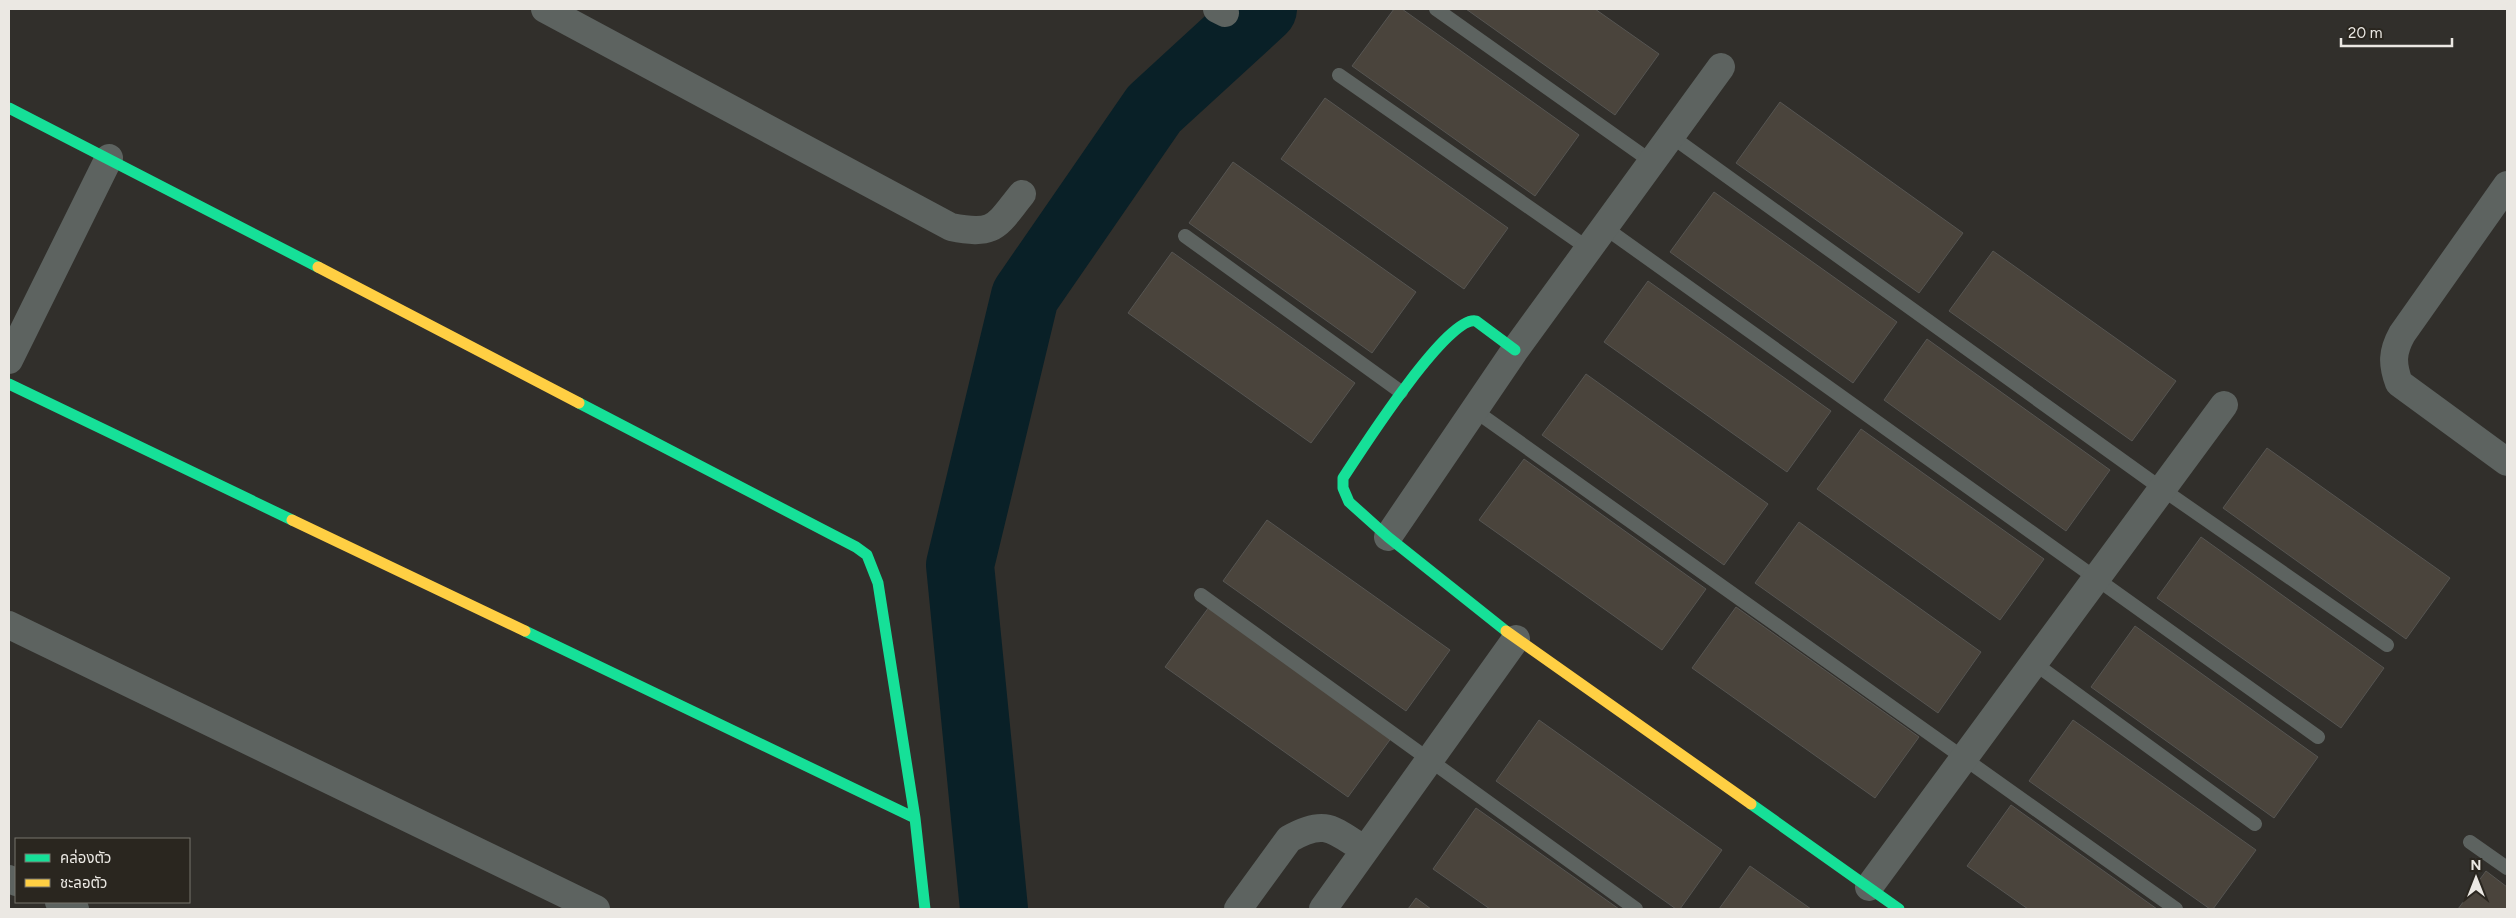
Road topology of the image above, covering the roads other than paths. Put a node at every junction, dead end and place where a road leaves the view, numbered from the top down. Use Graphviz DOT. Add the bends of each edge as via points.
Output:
graph roads {
  1 [pos="545,9"];
  2 [pos="1436,9"];
  3 [pos="1721,67"];
  4 [pos="1339,75"];
  5 [pos="9,108"];
  6 [pos="1671,136"];
  7 [pos="108,158"];
  8 [pos="1652,162"];
  9 [pos="1022,194"];
  10 [pos="2505,194"];
  11 [pos="1604,227"];
  12 [pos="1185,236"];
  13 [pos="1589,249"];
  14 [pos="1515,350"];
  15 [pos="9,360"];
  16 [pos="9,384"];
  17 [pos="1401,392"];
  18 [pos="2224,405"];
  19 [pos="1474,410"];
  20 [pos="2507,462"];
  21 [pos="2162,489"];
  22 [pos="1388,537"];
  23 [pos="2097,578"];
  24 [pos="1201,595"];
  25 [pos="9,625"];
  26 [pos="1516,639"];
  27 [pos="2387,646"];
  28 [pos="2034,663"];
  29 [pos="2318,737"];
  30 [pos="1964,757"];
  31 [pos="1429,761"];
  32 [pos="915,818"];
  33 [pos="2255,824"];
  34 [pos="2470,842"];
  35 [pos="1366,850"];
  36 [pos="2507,868"];
  37 [pos="1869,887"];
  38 [pos="61,903"];
  39 [pos="75,909"];
  40 [pos="596,909"];
  41 [pos="925,909"];
  42 [pos="1238,909"];
  43 [pos="1323,909"];
  44 [pos="1636,909"];
  45 [pos="1899,909"];
  46 [pos="2176,909"];
  1 -- 9 [label="street" via="951,227 976,232 995,227"];
  2 -- 8 [label="lane"];
  3 -- 6 [label="street"];
  4 -- 13 [label="lane"];
  5 -- 7 [label="street"];
  6 -- 8 [label="street"];
  6 -- 21 [label="lane"];
  7 -- 15 [label="street"];
  7 -- 32 [label="street" via="867,555 878,583"];
  8 -- 11 [label="street"];
  10 -- 20 [label="street" via="2402,334 2393,358 2399,383"];
  11 -- 13 [label="street"];
  11 -- 23 [label="lane"];
  12 -- 17 [label="lane"];
  13 -- 14 [label="street"];
  14 -- 17 [label="street" via="1480,322 1463,321 1456,325"];
  14 -- 19 [label="street"];
  16 -- 32 [label="street"];
  17 -- 22 [label="street" via="1343,478 1349,502"];
  18 -- 21 [label="street"];
  19 -- 22 [label="street"];
  19 -- 30 [label="lane"];
  21 -- 23 [label="street"];
  21 -- 27 [label="lane"];
  22 -- 26 [label="street"];
  23 -- 28 [label="street"];
  23 -- 29 [label="lane"];
  24 -- 31 [label="lane"];
  25 -- 40 [label="street"];
  26 -- 31 [label="street"];
  26 -- 37 [label="street"];
  28 -- 30 [label="street"];
  28 -- 33 [label="lane"];
  30 -- 37 [label="street"];
  30 -- 46 [label="lane"];
  31 -- 35 [label="street"];
  31 -- 44 [label="lane"];
  32 -- 41 [label="street"];
  34 -- 36 [label="lane"];
  35 -- 42 [label="street" via="1335,831 1313,826 1289,839"];
  35 -- 43 [label="street"];
  37 -- 45 [label="street"];
  38 -- 39 [label="street"];
}
